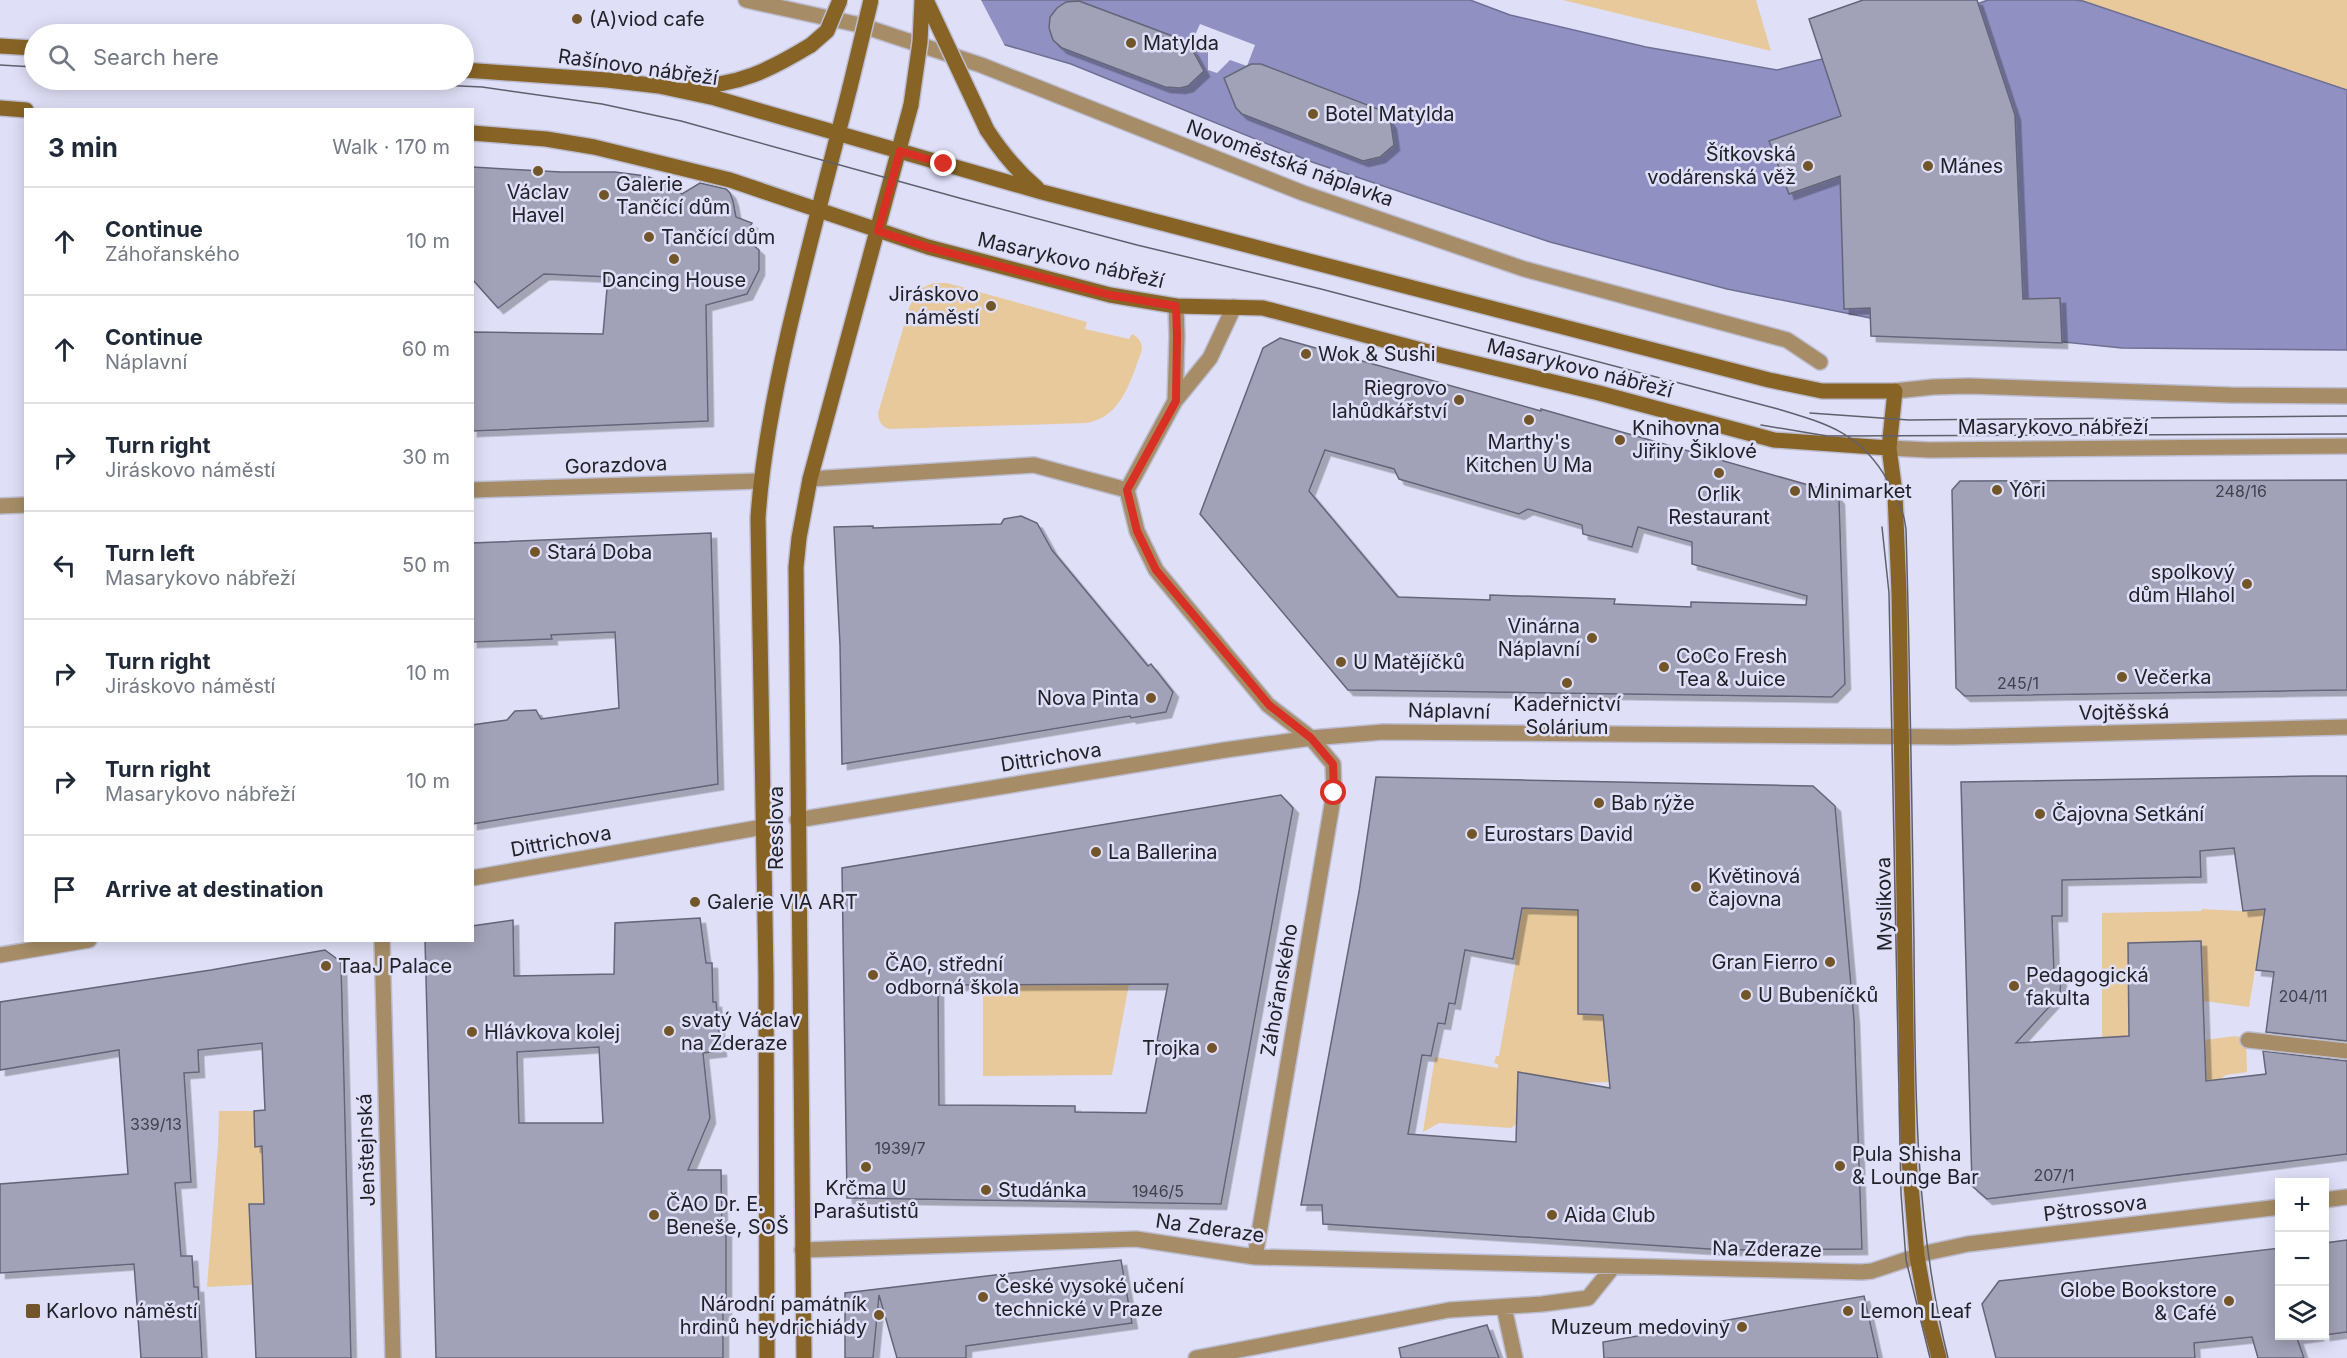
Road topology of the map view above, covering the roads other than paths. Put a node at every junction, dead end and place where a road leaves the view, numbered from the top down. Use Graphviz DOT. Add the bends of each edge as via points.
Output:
graph roads {
  1 [pos="746,0"];
  2 [pos="840,0"];
  3 [pos="871,0"];
  4 [pos="924,0"];
  5 [pos="0,46"];
  6 [pos="24,47"];
  7 [pos="474,71"];
  8 [pos="658,87"];
  9 [pos="0,108"];
  10 [pos="24,110"];
  11 [pos="474,133"];
  12 [pos="838,133"];
  13 [pos="900,151"];
  14 [pos="1042,192"];
  15 [pos="819,210"];
  16 [pos="878,231"];
  17 [pos="1176,306"];
  18 [pos="1234,307"];
  19 [pos="1820,362"];
  20 [pos="1895,392"];
  21 [pos="2347,396"];
  22 [pos="1176,401"];
  23 [pos="2347,446"];
  24 [pos="1889,448"];
  25 [pos="810,479"];
  26 [pos="760,481"];
  27 [pos="474,490"];
  28 [pos="1127,490"];
  29 [pos="24,505"];
  30 [pos="0,506"];
  31 [pos="2347,727"];
  32 [pos="1902,737"];
  33 [pos="1311,738"];
  34 [pos="797,820"];
  35 [pos="764,826"];
  36 [pos="474,878"];
  37 [pos="77,942"];
  38 [pos="382,942"];
  39 [pos="0,955"];
  40 [pos="2248,1040"];
  41 [pos="2347,1051"];
  42 [pos="2347,1197"];
  43 [pos="2329,1199"];
  44 [pos="2275,1208"];
  45 [pos="802,1250"];
  46 [pos="1917,1256"];
  47 [pos="1255,1257"];
  48 [pos="1612,1267"];
  49 [pos="1504,1307"];
  50 [pos="393,1358"];
  51 [pos="767,1358"];
  52 [pos="804,1358"];
  53 [pos="1196,1358"];
  54 [pos="1515,1358"];
  55 [pos="1939,1358"];
  1 -- 19 [label="street, Novoměstská náplavka" via="860,25 981,65 1303,193 1524,269 1787,340"];
  2 -- 8 [label="main road, bridge" via="827,31 794,56 762,72 734,82"];
  3 -- 12 [label="main road, bridge"];
  4 -- 13 [label="main road, bridge" via="911,105"];
  4 -- 14 [label="main road, bridge" via="987,130 1012,166"];
  5 -- 6 [label="main road"];
  7 -- 8 [label="main road, Rašínovo nábřeží"];
  8 -- 12 [label="main road, Rašínovo nábřeží" via="715,98"];
  9 -- 10 [label="main road"];
  11 -- 15 [label="main road" via="594,147 744,184"];
  12 -- 13 [label="main road, Masarykovo nábřeží"];
  12 -- 15 [label="main road"];
  13 -- 14 [label="main road, Masarykovo nábřeží"];
  13 -- 16 [label="main road"];
  14 -- 20 [label="main road, Masarykovo nábřeží" via="1768,380 1822,391"];
  15 -- 16 [label="main road, Masarykovo nábřeží"];
  15 -- 26 [label="main road" via="777,387"];
  16 -- 17 [label="main road, Masarykovo nábřeží" via="1110,295"];
  16 -- 25 [label="main road"];
  17 -- 18 [label="main road, Masarykovo nábřeží"];
  17 -- 22 [label="street"];
  18 -- 22 [label="street" via="1210,358"];
  18 -- 24 [label="main road, Masarykovo nábřeží" via="1275,310 1774,440"];
  20 -- 21 [label="street, Masarykovo nábřeží" via="1969,387"];
  20 -- 24 [label="main road, Myslíkova"];
  22 -- 28 [label="street"];
  23 -- 24 [label="street, Masarykovo nábřeží"];
  24 -- 32 [label="main road, Myslíkova" via="1895,493"];
  25 -- 28 [label="street" via="1034,465"];
  25 -- 34 [label="main road, Resslova" via="796,567"];
  26 -- 27 [label="street, Gorazdova"];
  26 -- 35 [label="main road, Resslova" via="758,584"];
  28 -- 33 [label="street" via="1137,531 1156,570 1269,705"];
  29 -- 30 [label="street"];
  31 -- 32 [label="street, Vojtěšská"];
  32 -- 33 [label="street, Náplavní" via="1383,732"];
  32 -- 46 [label="main road, Myslíkova" via="1908,1148"];
  33 -- 34 [label="street, Dittrichova"];
  33 -- 47 [label="street, Záhořanského" via="1333,764 1334,793"];
  34 -- 45 [label="main road, Resslova"];
  35 -- 36 [label="street, Dittrichova"];
  35 -- 51 [label="main road, Resslova"];
  37 -- 39 [label="street"];
  38 -- 50 [label="street, Jenštejnská"];
  40 -- 41 [label="street"];
  42 -- 43 [label="street"];
  44 -- 46 [label="street, Pštrossova" via="1968,1244"];
  45 -- 47 [label="street, Na Zderaze" via="1136,1239"];
  45 -- 52 [label="main road, Resslova"];
  46 -- 48 [label="street, Na Zderaze" via="1862,1272"];
  46 -- 55 [label="main road, Myslíkova"];
  47 -- 48 [label="street, Na Zderaze"];
  48 -- 49 [label="street" via="1588,1298"];
  49 -- 53 [label="street" via="1449,1310"];
  49 -- 54 [label="street"];
}
